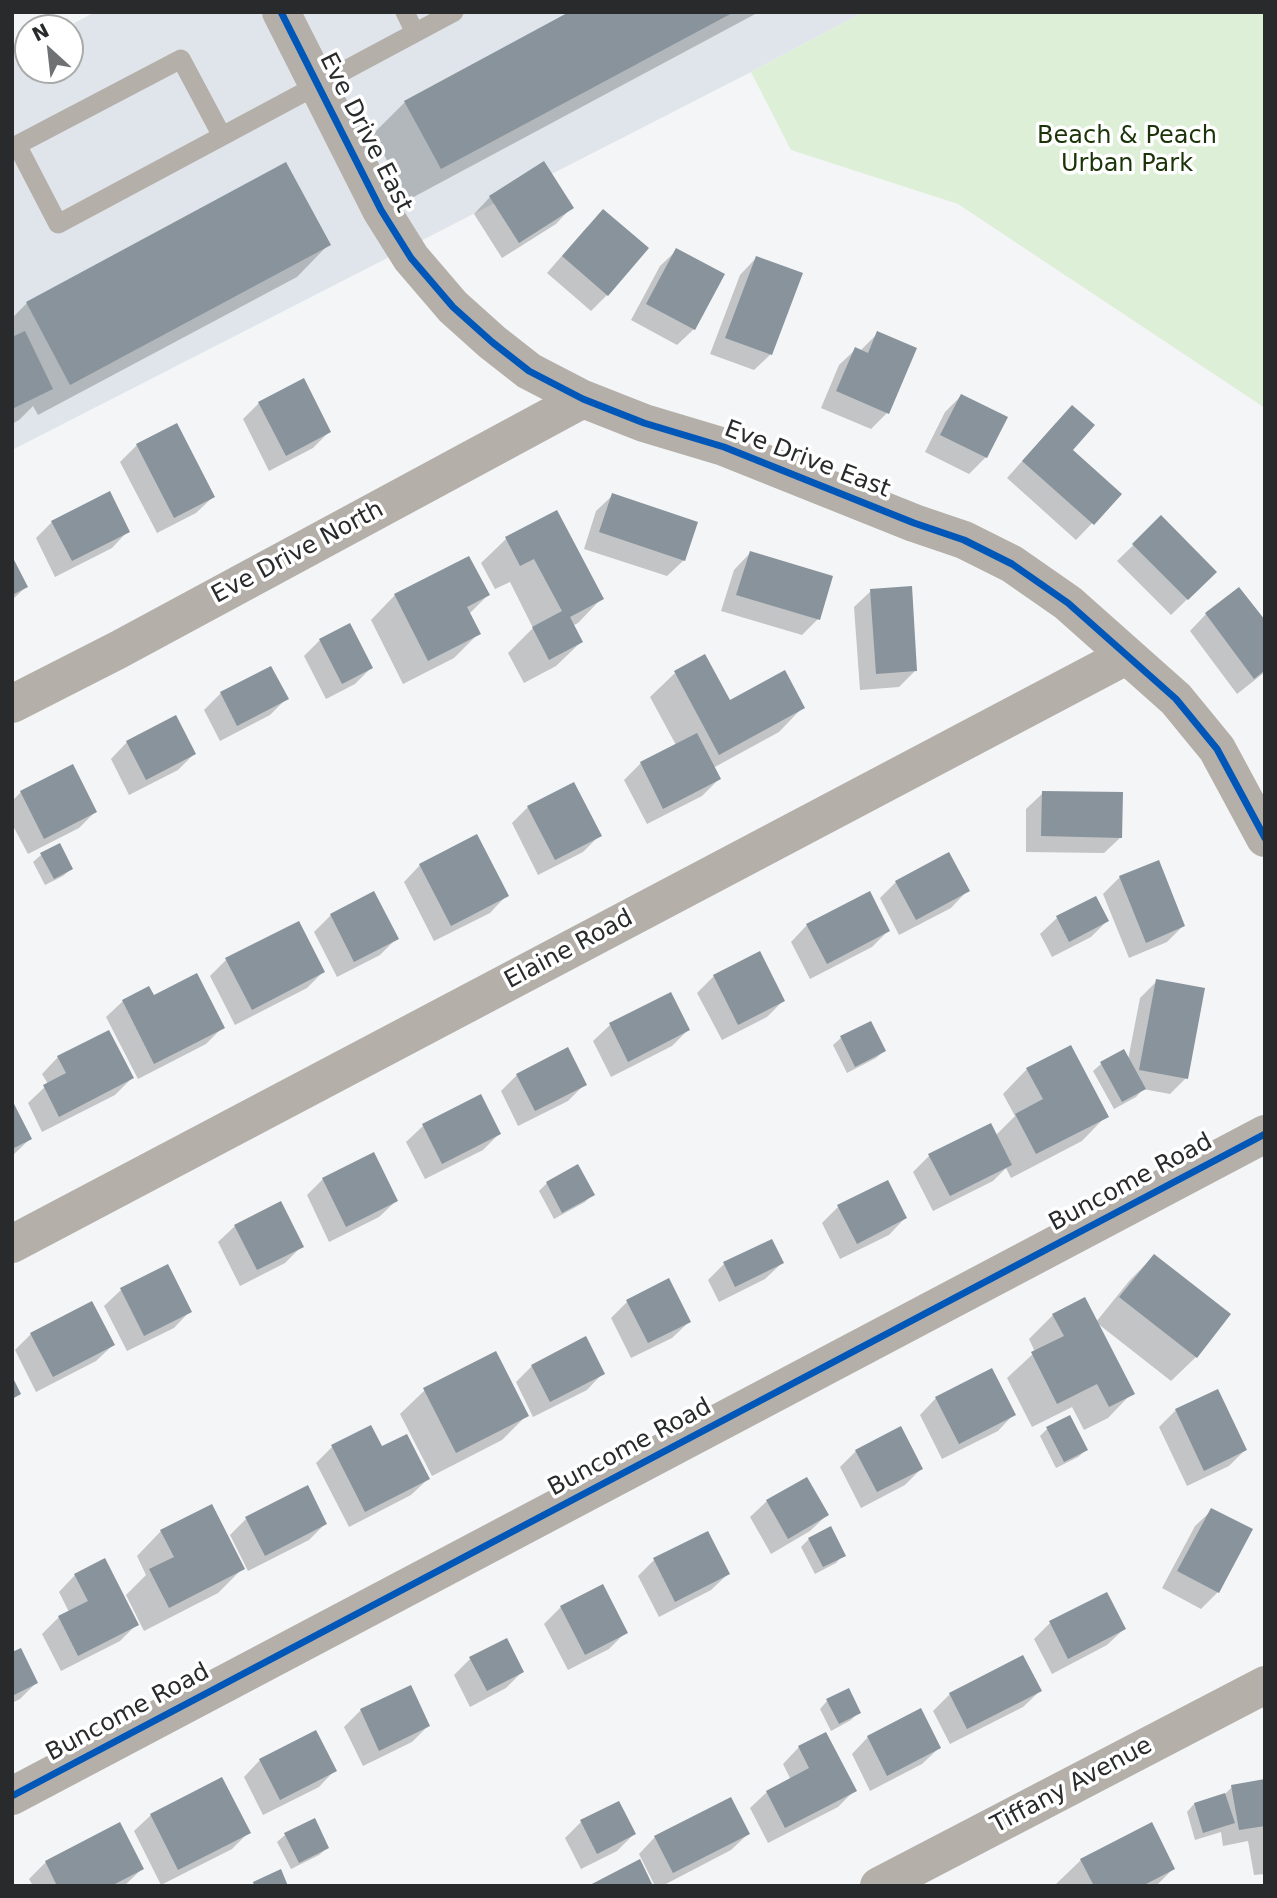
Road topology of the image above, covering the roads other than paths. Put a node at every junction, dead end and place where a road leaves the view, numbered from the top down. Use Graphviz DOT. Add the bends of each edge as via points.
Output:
graph roads {
  1 [pos="281,12"];
  2 [pos="405,12"];
  3 [pos="454,12"];
  4 [pos="415,33"];
  5 [pos="317,84"];
  6 [pos="222,136"];
  7 [pos="583,399"];
  8 [pos="1126,656"];
  9 [pos="12,704"];
  10 [pos="1265,838"];
  11 [pos="1265,1134"];
  12 [pos="12,1244"];
  13 [pos="1265,1685"];
  14 [pos="12,1796"];
  15 [pos="879,1886"];
  1 -- 5 [label="street, Eve Drive East"];
  2 -- 4 [label="lane"];
  3 -- 4 [label="lane"];
  4 -- 5 [label="lane"];
  5 -- 6 [label="lane"];
  5 -- 7 [label="street, Eve Drive East" via="381,210 411,258 453,307 492,342 529,371"];
  6 -- 6 [label="lane" via="58,224 17,145 181,59"];
  7 -- 8 [label="street, Eve Drive East" via="724,447 964,540 1012,564 1068,603"];
  7 -- 9 [label="street, Eve Drive North"];
  8 -- 10 [label="street, Eve Drive East" via="1176,699 1217,749"];
  8 -- 12 [label="street, Elaine Road"];
  11 -- 14 [label="street, Buncome Road"];
  13 -- 15 [label="street, Tiffany Avenue"];
}
